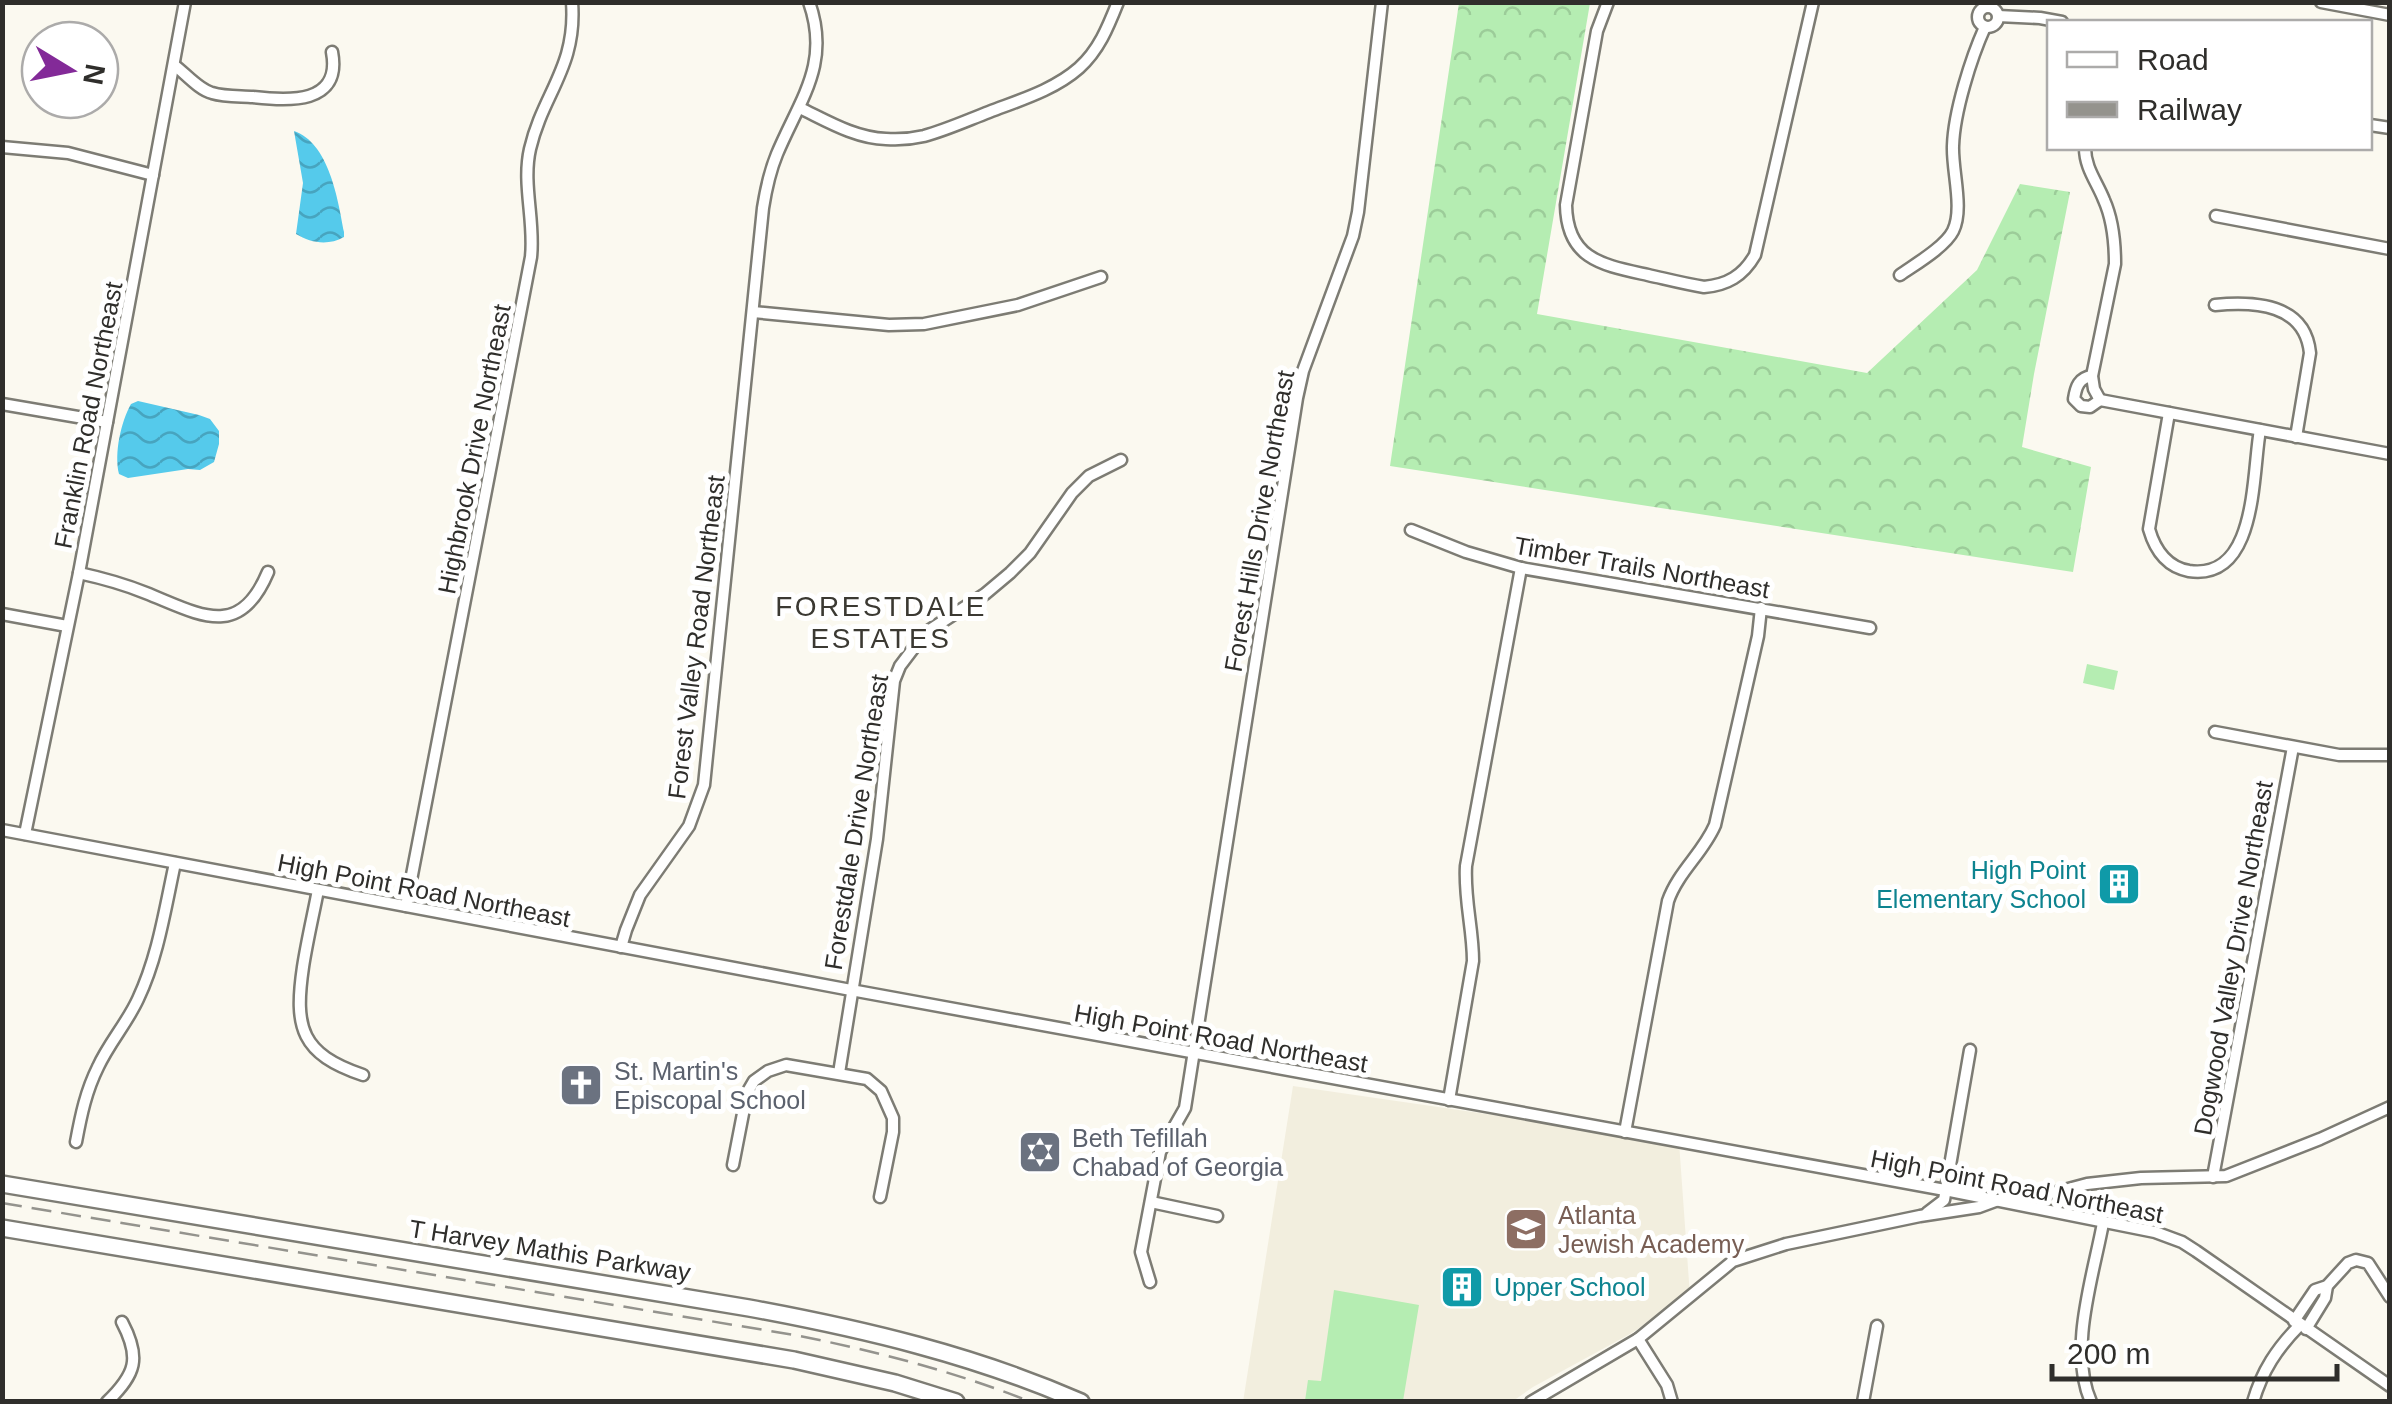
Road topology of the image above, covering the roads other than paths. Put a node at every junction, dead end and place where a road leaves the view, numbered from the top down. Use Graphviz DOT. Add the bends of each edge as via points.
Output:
graph roads {
  1 [pos="185,2"];
  2 [pos="572,2"];
  3 [pos="808,2"];
  4 [pos="1118,2"];
  5 [pos="1382,2"];
  6 [pos="1608,2"];
  7 [pos="1813,2"];
  8 [pos="2321,2"];
  9 [pos="2390,15"];
  10 [pos="2051,20"];
  11 [pos="332,52"];
  12 [pos="174,65"];
  13 [pos="800,108"];
  14 [pos="2,147"];
  15 [pos="2085,150"];
  16 [pos="153,175"];
  17 [pos="2216,216"];
  18 [pos="2390,249"];
  19 [pos="1900,275"];
  20 [pos="1101,277"];
  21 [pos="2215,305"];
  22 [pos="753,312"];
  23 [pos="2092,376"];
  24 [pos="2100,400"];
  25 [pos="2,404"];
  26 [pos="2169,413"];
  27 [pos="107,422"];
  28 [pos="2260,430"];
  29 [pos="2296,436"];
  30 [pos="2390,454"];
  31 [pos="1120,460"];
  32 [pos="1411,530"];
  33 [pos="1521,568"];
  34 [pos="268,572"];
  35 [pos="79,573"];
  36 [pos="1760,608"];
  37 [pos="2,614"];
  38 [pos="66,626"];
  39 [pos="1870,628"];
  40 [pos="2214,732"];
  41 [pos="2293,747"];
  42 [pos="2390,754"];
  43 [pos="2,830"];
  44 [pos="25,834"];
  45 [pos="175,864"];
  46 [pos="318,890"];
  47 [pos="406,906"];
  48 [pos="621,947"];
  49 [pos="851,990"];
  50 [pos="1970,1050"];
  51 [pos="1194,1053"];
  52 [pos="838,1073"];
  53 [pos="362,1075"];
  54 [pos="1449,1100"];
  55 [pos="2390,1108"];
  56 [pos="1625,1132"];
  57 [pos="76,1142"];
  58 [pos="733,1166"];
  59 [pos="2214,1177"];
  60 [pos="2,1184"];
  61 [pos="1945,1190"];
  62 [pos="880,1197"];
  63 [pos="1998,1200"];
  64 [pos="1151,1202"];
  65 [pos="1217,1216"];
  66 [pos="1920,1216"];
  67 [pos="2103,1223"];
  68 [pos="2,1228"];
  69 [pos="1150,1282"];
  70 [pos="2390,1297"];
  71 [pos="122,1322"];
  72 [pos="2300,1325"];
  73 [pos="1877,1326"];
  74 [pos="1638,1339"];
  75 [pos="2390,1386"];
  76 [pos="107,1402"];
  77 [pos="956,1402"];
  78 [pos="1080,1402"];
  79 [pos="1531,1402"];
  80 [pos="1672,1402"];
  81 [pos="1864,1402"];
  82 [pos="2092,1402"];
  83 [pos="2253,1402"];
  1 -- 12 [label="street, Franklin Road Northeast"];
  2 -- 47 [label="street, Highbrook Drive Northeast" via="569,54 529,152 531,256"];
  3 -- 13 [label="street, Forest Valley Road Northeast" via="818,52"];
  4 -- 13 [label="street" via="1106,34 1064,79 942,131 882,140"];
  5 -- 51 [label="street, Forest Hills Drive Northeast" via="1353,236 1297,398"];
  6 -- 7 [label="street" via="1566,205 1570,235 1598,262 1718,286 1742,273 1755,256"];
  8 -- 9 [label="street"];
  10 -- 19 [label="street" via="1998,16 1985,27 1953,138 1955,228"];
  11 -- 12 [label="street" via="328,81 302,100 210,93"];
  12 -- 16 [label="street, Franklin Road Northeast"];
  13 -- 22 [label="street, Forest Valley Road Northeast" via="766,186"];
  14 -- 16 [label="street" via="68,153"];
  15 -- 23 [label="street" via="2115,251"];
  16 -- 27 [label="street, Franklin Road Northeast"];
  17 -- 18 [label="street"];
  20 -- 22 [label="street" via="1018,305 924,324"];
  21 -- 29 [label="street" via="2277,309 2303,328 2310,353"];
  22 -- 48 [label="street, Forest Valley Road Northeast" via="704,786 689,826 640,895"];
  23 -- 24 [label="street"];
  23 -- 24 [label="street" via="2080,380 2074,398 2090,407"];
  24 -- 26 [label="street"];
  25 -- 27 [label="street"];
  26 -- 28 [label="street"];
  26 -- 28 [label="street" via="2149,529 2166,560 2186,570 2216,568 2244,538"];
  27 -- 35 [label="street, Franklin Road Northeast"];
  28 -- 29 [label="street"];
  29 -- 30 [label="street"];
  31 -- 49 [label="street, Forestdale Drive Northeast" via="1088,476 1018,565 925,633 900,666"];
  32 -- 33 [label="street, Timber Trails Northeast"];
  33 -- 36 [label="street, Timber Trails Northeast"];
  33 -- 54 [label="street" via="1466,866 1473,961"];
  34 -- 35 [label="street" via="248,605 215,617"];
  35 -- 38 [label="street, Franklin Road Northeast"];
  36 -- 39 [label="street, Timber Trails Northeast"];
  36 -- 56 [label="street" via="1715,825 1668,901"];
  37 -- 38 [label="street"];
  38 -- 44 [label="street, Franklin Road Northeast"];
  40 -- 41 [label="street"];
  41 -- 42 [label="street"];
  41 -- 59 [label="street, Dogwood Valley Drive Northeast"];
  43 -- 44 [label="street, High Point Road Northeast"];
  44 -- 45 [label="street, High Point Road Northeast"];
  45 -- 46 [label="street, High Point Road Northeast"];
  45 -- 57 [label="street" via="146,980 86,1094"];
  46 -- 47 [label="street, High Point Road Northeast"];
  46 -- 53 [label="street" via="298,998 300,1021 320,1054"];
  47 -- 48 [label="street, High Point Road Northeast"];
  48 -- 49 [label="street, High Point Road Northeast"];
  49 -- 51 [label="street, High Point Road Northeast"];
  49 -- 52 [label="street, Forestdale Drive Northeast"];
  50 -- 61 [label="street"];
  51 -- 54 [label="street, High Point Road Northeast"];
  51 -- 64 [label="street, Forest Hills Drive Northeast" via="1185,1108 1160,1152"];
  52 -- 58 [label="street" via="786,1065 754,1081"];
  52 -- 62 [label="street" via="867,1079 893,1118"];
  54 -- 56 [label="street, High Point Road Northeast"];
  55 -- 59 [label="street" via="2238,1173"];
  56 -- 61 [label="street, High Point Road Northeast"];
  59 -- 63 [label="street" via="2116,1179"];
  60 -- 78 [label="highway, T Harvey Mathis Parkway" via="855,1328 959,1356"];
  61 -- 63 [label="street, High Point Road Northeast"];
  61 -- 66 [label="street" via="1944,1200"];
  63 -- 66 [label="street"];
  63 -- 67 [label="street, High Point Road Northeast"];
  64 -- 65 [label="street"];
  64 -- 69 [label="street, Forest Hills Drive Northeast" via="1141,1252"];
  66 -- 74 [label="street" via="1744,1256"];
  67 -- 72 [label="street, High Point Road Northeast" via="2182,1242"];
  67 -- 82 [label="street" via="2081,1341"];
  68 -- 77 [label="highway" via="776,1357"];
  70 -- 72 [label="street" via="2368,1263 2356,1260 2327,1286 2326,1298"];
  71 -- 76 [label="street" via="135,1362"];
  72 -- 75 [label="street, High Point Road Northeast"];
  72 -- 83 [label="street" via="2276,1352"];
  73 -- 81 [label="street"];
  74 -- 79 [label="street"];
  74 -- 80 [label="street"];
}
